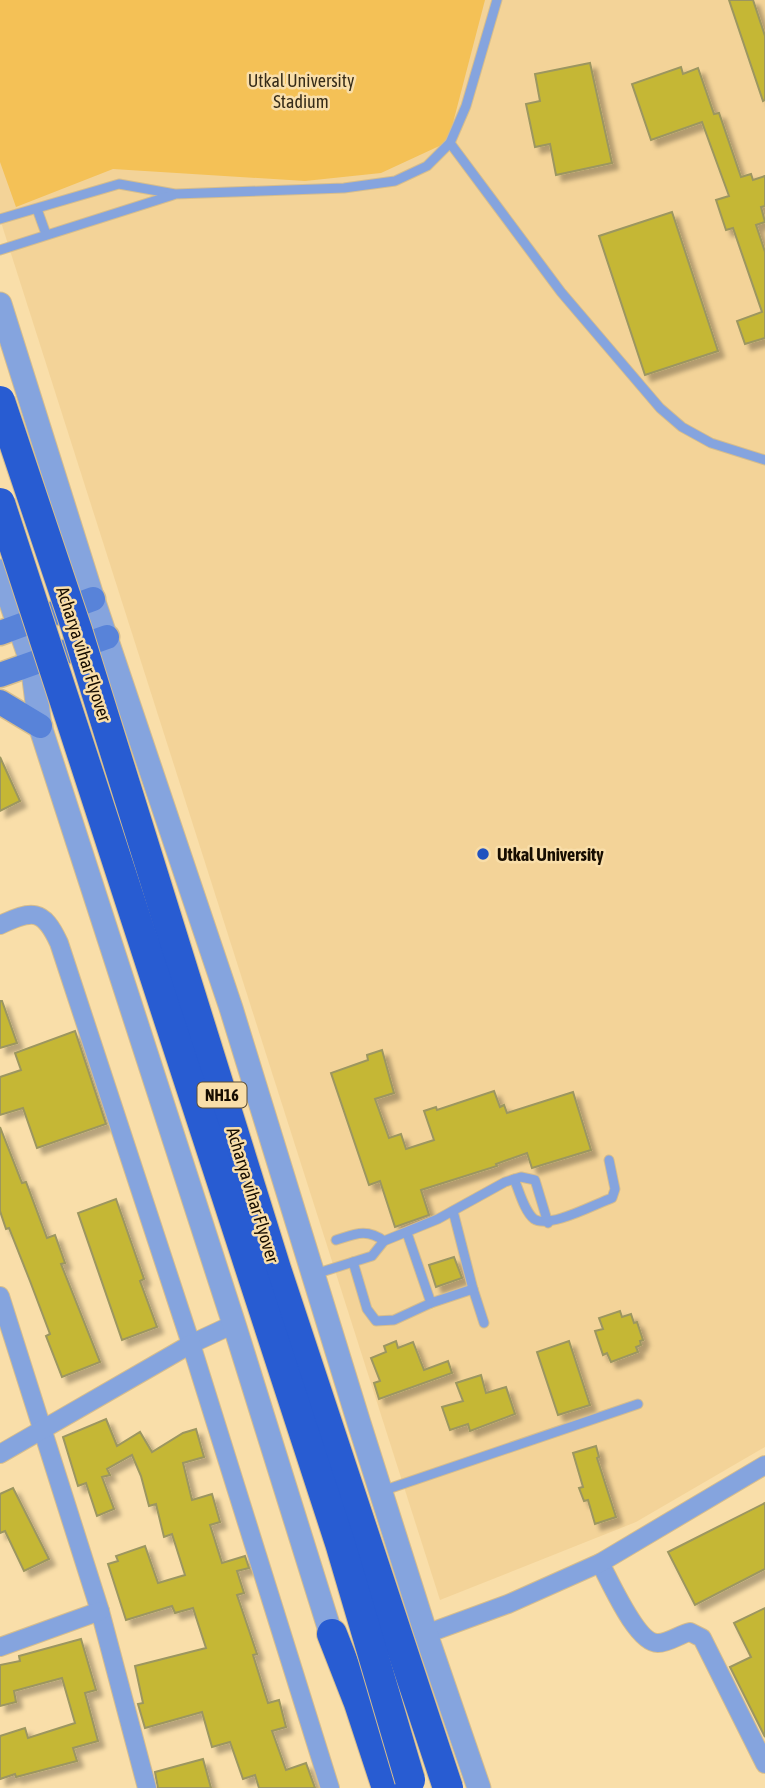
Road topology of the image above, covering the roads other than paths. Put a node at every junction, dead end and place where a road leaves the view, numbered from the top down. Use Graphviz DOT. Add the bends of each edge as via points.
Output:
graph roads {
  1 [pos="497,0"];
  2 [pos="450,143"];
  3 [pos="175,194"];
  4 [pos="37,209"];
  5 [pos="0,219"];
  6 [pos="46,234"];
  7 [pos="0,250"];
  8 [pos="0,304"];
  9 [pos="0,401"];
  10 [pos="765,460"];
  11 [pos="0,503"];
  12 [pos="0,571"];
  13 [pos="93,599"];
  14 [pos="9,630"];
  15 [pos="107,637"];
  16 [pos="32,664"];
  17 [pos="0,675"];
  18 [pos="0,702"];
  19 [pos="40,726"];
  20 [pos="0,925"];
  21 [pos="609,1160"];
  22 [pos="514,1179"];
  23 [pos="453,1210"];
  24 [pos="548,1223"];
  25 [pos="407,1233"];
  26 [pos="336,1240"];
  27 [pos="384,1241"];
  28 [pos="353,1262"];
  29 [pos="313,1275"];
  30 [pos="473,1289"];
  31 [pos="0,1296"];
  32 [pos="431,1303"];
  33 [pos="484,1323"];
  34 [pos="234,1324"];
  35 [pos="191,1344"];
  36 [pos="638,1404"];
  37 [pos="43,1429"];
  38 [pos="0,1454"];
  39 [pos="765,1465"];
  40 [pos="382,1491"];
  41 [pos="600,1563"];
  42 [pos="100,1611"];
  43 [pos="332,1634"];
  44 [pos="426,1634"];
  45 [pos="0,1647"];
  46 [pos="765,1764"];
  47 [pos="404,1785"];
  48 [pos="146,1788"];
  49 [pos="330,1788"];
  50 [pos="373,1788"];
  51 [pos="448,1788"];
  52 [pos="478,1788"];
  1 -- 2 [label="lane" via="466,106"];
  2 -- 3 [label="lane" via="427,166 395,181 344,188"];
  2 -- 10 [label="lane" via="561,292 660,408 711,443"];
  3 -- 4 [label="lane" via="119,184"];
  3 -- 6 [label="lane"];
  4 -- 5 [label="lane"];
  4 -- 6 [label="lane"];
  6 -- 7 [label="lane"];
  8 -- 13 [label="street"];
  9 -- 51 [label="highway, Acharya vihar Flyover / NH16, bridge" via="77,630 276,1269"];
  11 -- 47 [label="highway, Acharya vihar Flyover / NH16, bridge" via="311,1454"];
  12 -- 14 [label="street"];
  13 -- 14 [label="main road"];
  13 -- 15 [label="street"];
  14 -- 16 [label="street"];
  15 -- 16 [label="main road"];
  15 -- 29 [label="street" via="231,1008"];
  16 -- 17 [label="main road"];
  16 -- 19 [label="street"];
  18 -- 19 [label="main road"];
  19 -- 34 [label="street"];
  20 -- 35 [label="street" via="26,914 39,915 55,933"];
  21 -- 24 [label="lane" via="615,1189 612,1198"];
  22 -- 23 [label="lane"];
  22 -- 24 [label="lane" via="530,1214"];
  22 -- 24 [label="lane" via="535,1180"];
  23 -- 25 [label="lane"];
  23 -- 30 [label="lane"];
  25 -- 27 [label="lane"];
  25 -- 32 [label="lane"];
  26 -- 27 [label="lane" via="369,1232"];
  27 -- 28 [label="lane" via="372,1256"];
  28 -- 29 [label="lane"];
  28 -- 32 [label="lane" via="367,1309 376,1321 394,1320"];
  29 -- 40 [label="street"];
  30 -- 32 [label="lane"];
  30 -- 33 [label="lane"];
  31 -- 37 [label="street"];
  34 -- 35 [label="street"];
  34 -- 43 [label="street"];
  35 -- 37 [label="street"];
  35 -- 49 [label="street"];
  36 -- 40 [label="lane"];
  37 -- 38 [label="street"];
  37 -- 42 [label="street"];
  39 -- 41 [label="street"];
  40 -- 44 [label="street"];
  41 -- 44 [label="street"];
  41 -- 46 [label="street" via="638,1630 649,1640 657,1643 690,1632 702,1638"];
  42 -- 45 [label="street"];
  42 -- 48 [label="street"];
  43 -- 47 [label="highway" via="359,1703"];
  43 -- 50 [label="street"];
  44 -- 52 [label="street"];
}
